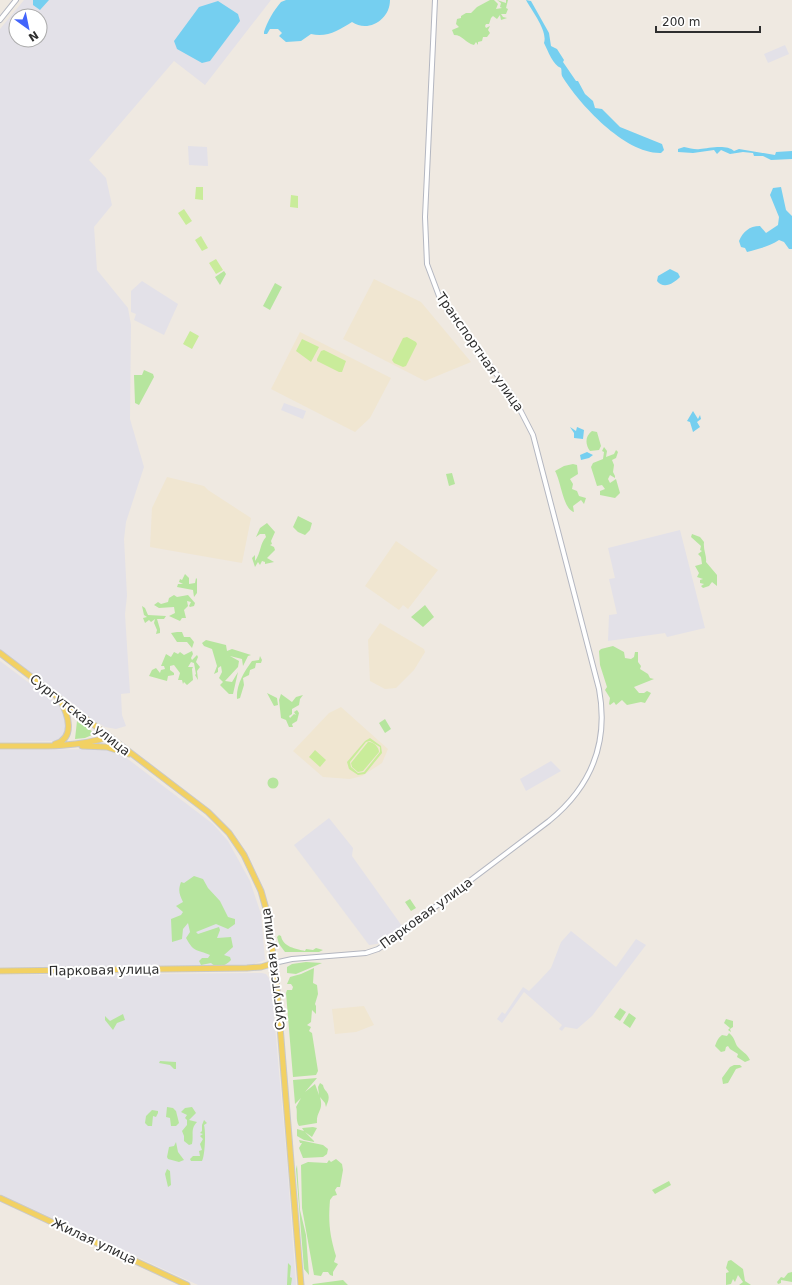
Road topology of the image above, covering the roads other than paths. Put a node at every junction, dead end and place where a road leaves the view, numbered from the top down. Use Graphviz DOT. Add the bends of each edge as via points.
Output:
graph roads {
  1 [pos="16,0"];
  2 [pos="435,0"];
  3 [pos="0,20"];
  4 [pos="0,653"];
  5 [pos="59,698"];
  6 [pos="109,737"];
  7 [pos="48,745"];
  8 [pos="0,746"];
  9 [pos="59,746"];
  10 [pos="135,757"];
  11 [pos="592,766"];
  12 [pos="274,963"];
  13 [pos="0,971"];
  14 [pos="0,1198"];
  15 [pos="187,1285"];
  16 [pos="301,1285"];
  1 -- 3 [label="street"];
  2 -- 11 [label="street, Транспортная улица" via="425,217 427,268 442,302 514,398 535,442 600,694 602,730 600,746"];
  4 -- 5 [label="main road, Сургутская улица"];
  5 -- 6 [label="main road, Сургутская улица"];
  5 -- 7 [label="main road" via="66,712 68,730 62,741"];
  6 -- 9 [label="main road" via="89,743"];
  6 -- 10 [label="main road, Сургутская улица"];
  7 -- 8 [label="main road"];
  7 -- 9 [label="main road"];
  9 -- 10 [label="main road" via="107,747"];
  10 -- 12 [label="main road, Сургутская улица" via="208,812 234,839 249,864 264,898"];
  11 -- 12 [label="street, Парковая улица" via="577,793 556,816 384,945 366,953 292,959"];
  12 -- 13 [label="main road, Парковая улица" via="247,968"];
  12 -- 16 [label="main road, Сургутская улица"];
  14 -- 15 [label="main road, Жилая улица"];
}
